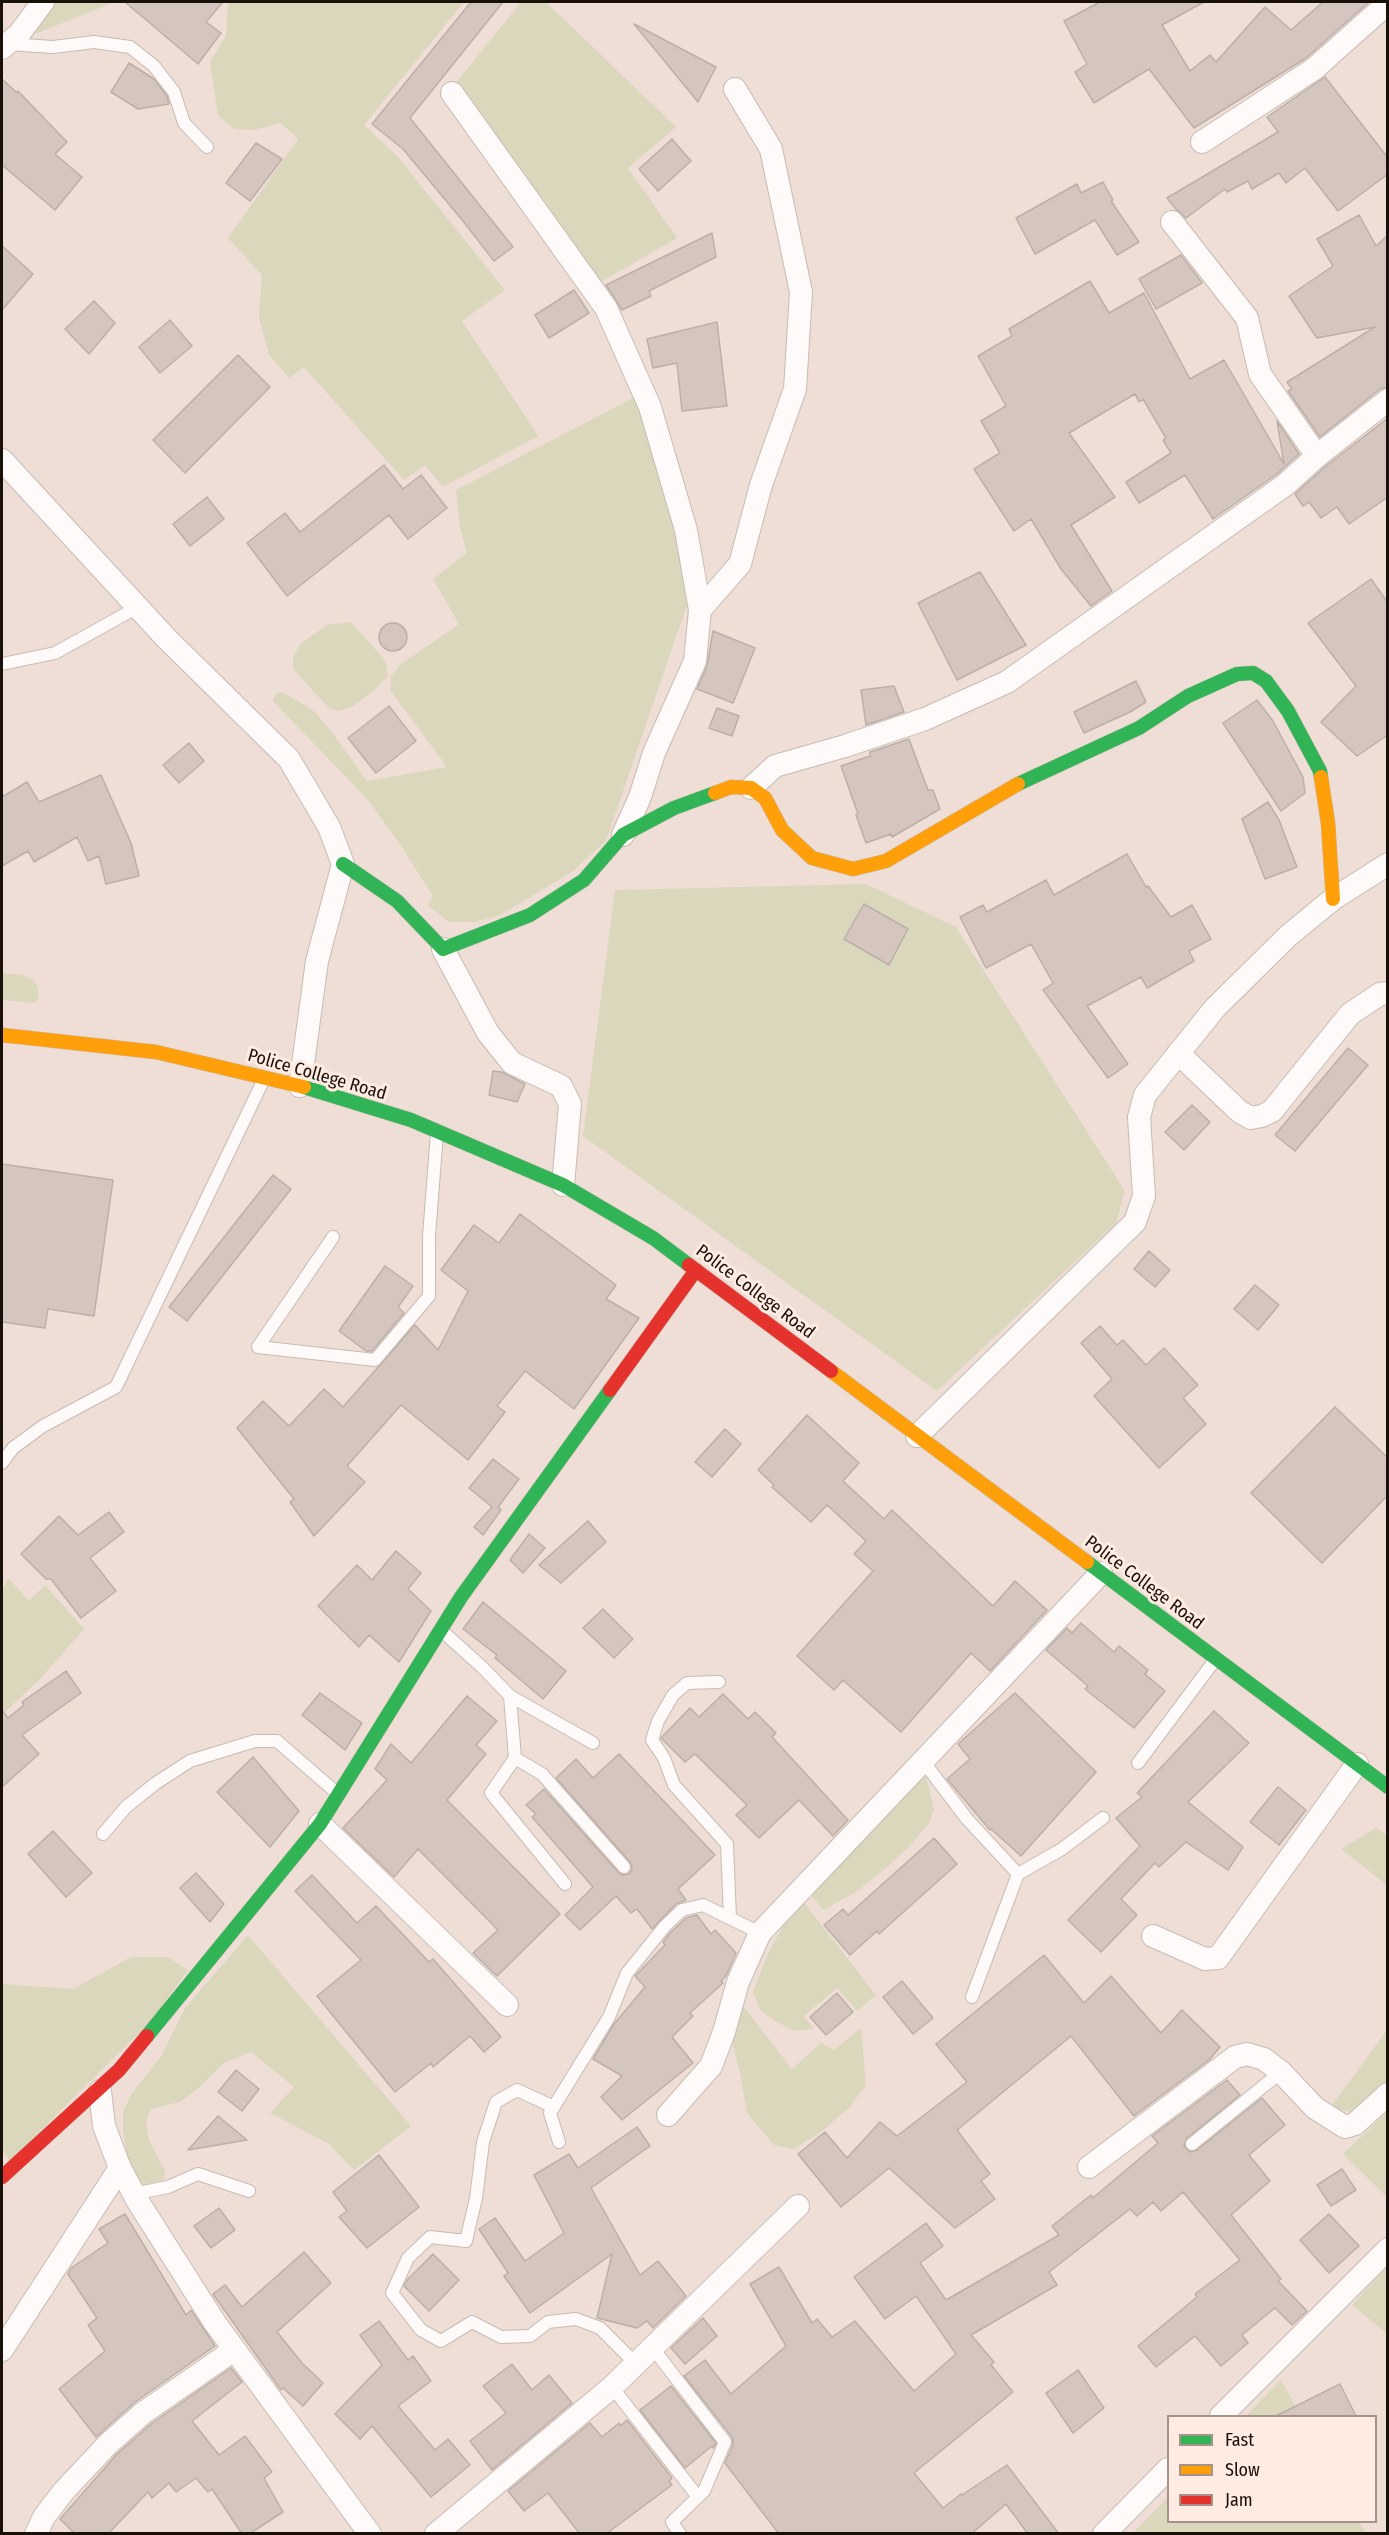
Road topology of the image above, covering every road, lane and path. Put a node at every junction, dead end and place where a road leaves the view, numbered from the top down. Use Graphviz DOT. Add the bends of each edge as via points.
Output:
graph roads {
  1 [pos="42,2"];
  2 [pos="1388,3"];
  3 [pos="4,46"];
  4 [pos="735,89"];
  5 [pos="452,93"];
  6 [pos="1202,142"];
  7 [pos="207,147"];
  8 [pos="1172,222"];
  9 [pos="1388,400"];
  10 [pos="1317,456"];
  11 [pos="2,460"];
  12 [pos="138,607"];
  13 [pos="700,610"];
  14 [pos="2,664"];
  15 [pos="751,788"];
  16 [pos="623,836"];
  17 [pos="344,864"];
  18 [pos="1388,864"];
  19 [pos="1334,899"];
  20 [pos="443,949"];
  21 [pos="1388,993"];
  22 [pos="2,1035"];
  23 [pos="1178,1053"];
  24 [pos="264,1078"];
  25 [pos="300,1086"];
  26 [pos="438,1131"];
  27 [pos="563,1185"];
  28 [pos="333,1237"];
  29 [pos="696,1270"];
  30 [pos="917,1436"];
  31 [pos="2,1463"];
  32 [pos="1101,1573"];
  33 [pos="441,1630"];
  34 [pos="1216,1659"];
  35 [pos="719,1682"];
  36 [pos="510,1696"];
  37 [pos="593,1743"];
  38 [pos="515,1758"];
  39 [pos="923,1761"];
  40 [pos="1138,1763"];
  41 [pos="1357,1764"];
  42 [pos="1388,1788"];
  43 [pos="339,1794"];
  44 [pos="1103,1818"];
  45 [pos="320,1824"];
  46 [pos="103,1834"];
  47 [pos="624,1867"];
  48 [pos="1018,1874"];
  49 [pos="565,1884"];
  50 [pos="730,1918"];
  51 [pos="760,1933"];
  52 [pos="1153,1935"];
  53 [pos="972,1997"];
  54 [pos="507,2005"];
  55 [pos="1281,2072"];
  56 [pos="100,2091"];
  57 [pos="1388,2094"];
  58 [pos="554,2107"];
  59 [pos="668,2115"];
  60 [pos="559,2142"];
  61 [pos="1192,2144"];
  62 [pos="1089,2167"];
  63 [pos="5,2168"];
  64 [pos="120,2168"];
  65 [pos="249,2191"];
  66 [pos="133,2194"];
  67 [pos="798,2206"];
  68 [pos="1388,2249"];
  69 [pos="652,2348"];
  70 [pos="2,2350"];
  71 [pos="234,2350"];
  72 [pos="636,2364"];
  73 [pos="612,2387"];
  74 [pos="1222,2415"];
  75 [pos="1167,2470"];
  76 [pos="698,2497"];
  77 [pos="36,2534"];
  78 [pos="370,2534"];
  79 [pos="436,2534"];
  80 [pos="680,2534"];
  81 [pos="1104,2534"];
  1 -- 3 [label="street" via="19,34"];
  2 -- 6 [label="street" via="1314,69"];
  3 -- 7 [label="lane" via="53,47 94,42 130,47 154,66 174,92 184,123"];
  4 -- 13 [label="street" via="771,149 801,292 796,378 760,485 740,564"];
  5 -- 13 [label="street" via="606,308 662,444 686,530"];
  8 -- 10 [label="street" via="1247,318 1260,374"];
  9 -- 10 [label="street"];
  10 -- 15 [label="street" via="1286,485 1007,682 925,719 775,766"];
  11 -- 12 [label="street"];
  12 -- 14 [label="lane" via="56,653"];
  12 -- 17 [label="street" via="289,759 329,827"];
  13 -- 16 [label="street" via="695,661"];
  15 -- 16 [label="street" via="731,787 674,808"];
  15 -- 19 [label="street" via="765,798 782,830 812,858 853,869 886,861 1033,775 1139,728 1188,696 1237,675 1253,673 1266,681 1288,711 1320,771"];
  16 -- 20 [label="street" via="584,880 530,915"];
  17 -- 20 [label="street" via="397,901"];
  17 -- 25 [label="street" via="317,961"];
  18 -- 19 [label="street"];
  19 -- 23 [label="street" via="1288,936 1215,1008"];
  20 -- 27 [label="street" via="488,1034 512,1063 561,1086 570,1104"];
  21 -- 23 [label="street" via="1350,1014 1272,1111 1262,1116 1251,1118 1240,1112"];
  22 -- 24 [label="street, Police College Road" via="156,1052"];
  23 -- 30 [label="street" via="1145,1095 1139,1117 1144,1196 1134,1222"];
  24 -- 25 [label="street, Police College Road"];
  24 -- 31 [label="lane" via="116,1387 43,1426 13,1448"];
  25 -- 26 [label="street, Police College Road"];
  26 -- 27 [label="street, Police College Road"];
  26 -- 28 [label="lane" via="429,1236 429,1296 375,1360 258,1347"];
  27 -- 29 [label="street, Police College Road" via="653,1238"];
  29 -- 30 [label="street, Police College Road"];
  29 -- 33 [label="street"];
  30 -- 32 [label="street, Police College Road"];
  32 -- 34 [label="street, Police College Road"];
  32 -- 39 [label="street"];
  33 -- 36 [label="lane"];
  33 -- 43 [label="street"];
  34 -- 40 [label="lane"];
  34 -- 41 [label="street, Police College Road"];
  35 -- 50 [label="lane" via="687,1683 673,1695 651,1740 664,1758 674,1785 728,1844"];
  36 -- 37 [label="lane"];
  36 -- 38 [label="lane"];
  38 -- 47 [label="lane" via="542,1774"];
  38 -- 49 [label="lane" via="491,1793"];
  39 -- 48 [label="lane" via="967,1819"];
  39 -- 51 [label="street"];
  41 -- 42 [label="street, Police College Road"];
  41 -- 52 [label="street" via="1218,1958 1205,1959"];
  43 -- 45 [label="street"];
  43 -- 46 [label="lane" via="278,1741 255,1741 190,1761 126,1807"];
  44 -- 48 [label="lane" via="1062,1849"];
  45 -- 54 [label="street"];
  45 -- 56 [label="street"];
  48 -- 53 [label="lane"];
  50 -- 51 [label="lane"];
  50 -- 58 [label="lane" via="703,1905 682,1910 665,1926 627,1973 609,2017"];
  51 -- 59 [label="street" via="738,1982 711,2066"];
  55 -- 57 [label="street" via="1315,2108 1345,2127 1355,2124"];
  55 -- 61 [label="lane"];
  55 -- 62 [label="street" via="1264,2059 1235,2057"];
  56 -- 63 [label="street"];
  56 -- 64 [label="street" via="104,2126"];
  58 -- 60 [label="lane" via="550,2113"];
  58 -- 72 [label="lane" via="517,2090 496,2102 483,2142 476,2198 465,2241 430,2237 408,2258 392,2293 421,2330 441,2341 472,2322 501,2337 530,2336 548,2322 576,2319 600,2328"];
  64 -- 66 [label="street"];
  64 -- 70 [label="street"];
  65 -- 66 [label="lane" via="198,2174 168,2187"];
  66 -- 71 [label="street"];
  67 -- 69 [label="street"];
  68 -- 74 [label="street"];
  69 -- 72 [label="street"];
  69 -- 76 [label="lane" via="724,2442"];
  71 -- 77 [label="street" via="143,2413 108,2444 63,2492"];
  71 -- 78 [label="street"];
  72 -- 73 [label="street"];
  73 -- 76 [label="lane"];
  73 -- 79 [label="street"];
  75 -- 81 [label="street"];
  76 -- 80 [label="lane" via="672,2522"];
}
